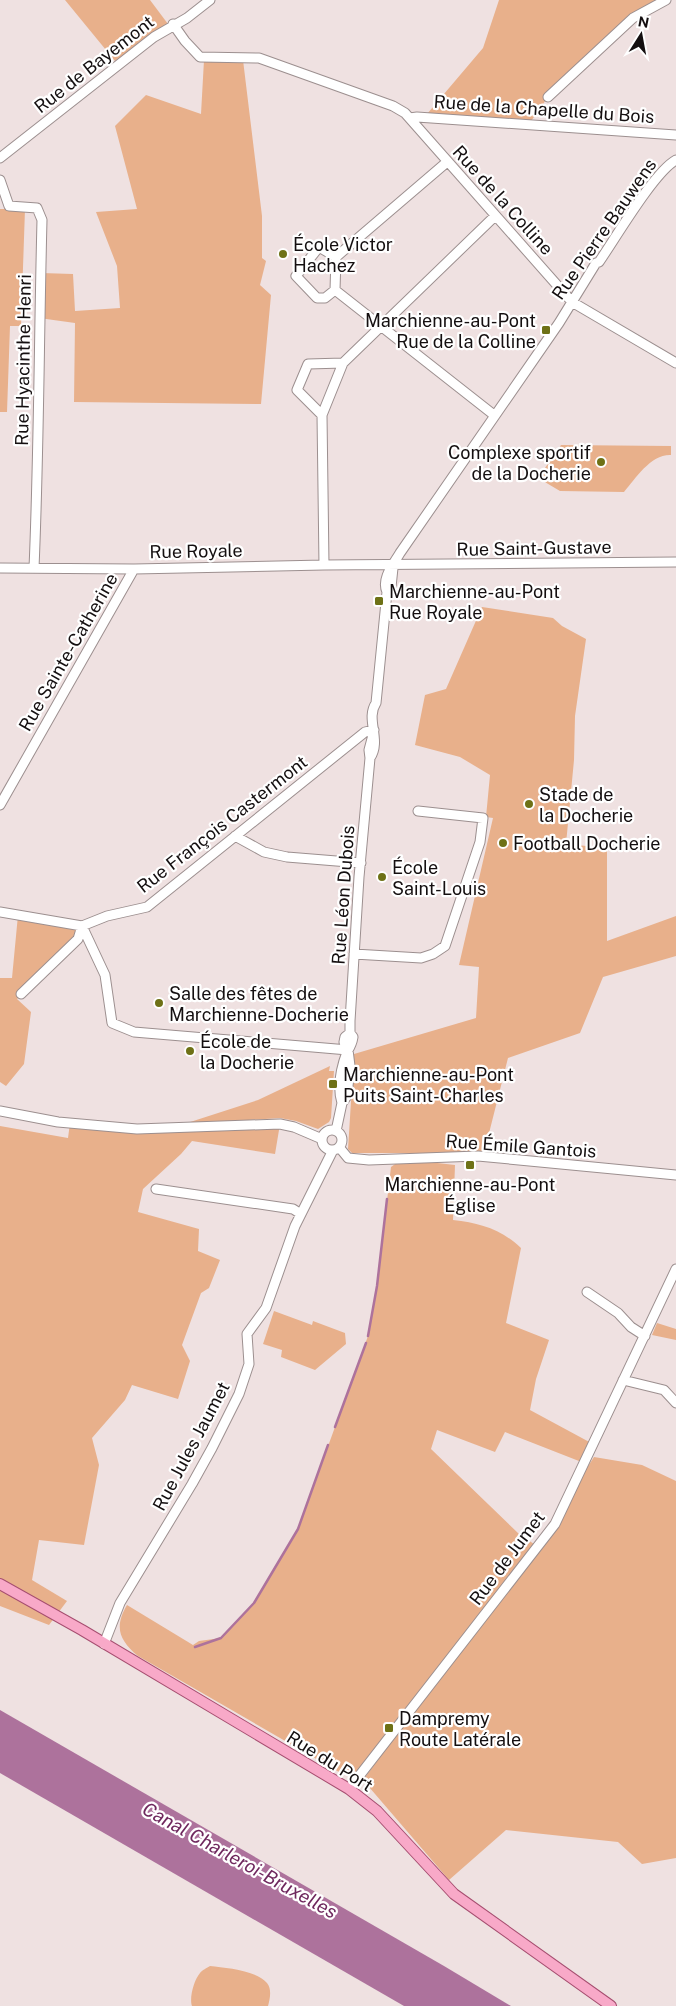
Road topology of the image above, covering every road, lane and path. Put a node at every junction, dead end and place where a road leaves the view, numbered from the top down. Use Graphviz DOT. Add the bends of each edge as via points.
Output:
graph roads {
  1 [pos="210,0"];
  2 [pos="666,0"];
  3 [pos="173,24"];
  4 [pos="548,97"];
  5 [pos="410,118"];
  6 [pos="676,135"];
  7 [pos="0,158"];
  8 [pos="676,160"];
  9 [pos="447,162"];
  10 [pos="0,180"];
  11 [pos="495,216"];
  12 [pos="336,257"];
  13 [pos="335,290"];
  14 [pos="572,302"];
  15 [pos="381,326"];
  16 [pos="343,364"];
  17 [pos="676,364"];
  18 [pos="322,415"];
  19 [pos="494,415"];
  20 [pos="676,562"];
  21 [pos="324,565"];
  22 [pos="393,565"];
  23 [pos="0,568"];
  24 [pos="34,568"];
  25 [pos="134,569"];
  26 [pos="374,730"];
  27 [pos="3,794"];
  28 [pos="0,804"];
  29 [pos="418,811"];
  30 [pos="235,836"];
  31 [pos="361,863"];
  32 [pos="0,912"];
  33 [pos="82,926"];
  34 [pos="354,954"];
  35 [pos="21,994"];
  36 [pos="348,1050"];
  37 [pos="0,1111"];
  38 [pos="336,1131"];
  39 [pos="322,1139"];
  40 [pos="336,1148"];
  41 [pos="676,1175"];
  42 [pos="156,1189"];
  43 [pos="301,1214"];
  44 [pos="676,1269"];
  45 [pos="587,1292"];
  46 [pos="645,1336"];
  47 [pos="623,1380"];
  48 [pos="664,1390"];
  49 [pos="676,1390"];
  50 [pos="676,1403"];
  51 [pos="0,1584"];
  52 [pos="104,1644"];
  53 [pos="349,1789"];
  54 [pos="611,2006"];
  1 -- 3 [label="street, Rue de Bayemont" via="187,18"];
  2 -- 4 [label="street" via="633,18"];
  3 -- 5 [label="street, Rue de la Colline" via="200,57 258,58 393,106"];
  3 -- 7 [label="street, Rue de Bayemont"];
  5 -- 6 [label="street, Rue de la Chapelle du Bois"];
  5 -- 9 [label="street, Rue de la Colline"];
  8 -- 14 [label="street, Rue Pierre Bauwens" via="654,181"];
  9 -- 11 [label="street, Rue de la Colline"];
  9 -- 12 [label="street"];
  10 -- 24 [label="street, Rue Hyacinthe Henri" via="9,206 37,208 42,220"];
  11 -- 14 [label="street, Rue de la Colline"];
  11 -- 15 [label="street"];
  12 -- 13 [label="street"];
  12 -- 13 [label="street" via="319,247 296,276 318,298 325,298"];
  13 -- 15 [label="street"];
  14 -- 17 [label="street, Rue de la Colline"];
  14 -- 19 [label="street, Rue Pierre Bauwens"];
  15 -- 16 [label="street"];
  15 -- 19 [label="street"];
  16 -- 18 [label="street"];
  16 -- 18 [label="street" via="308,364 297,390"];
  18 -- 21 [label="street"];
  19 -- 22 [label="street, Rue Pierre Bauwens"];
  20 -- 22 [label="street, Rue Saint-Gustave"];
  21 -- 22 [label="street, Rue Royale"];
  21 -- 25 [label="street, Rue Royale"];
  22 -- 26 [label="street, Rue Léon Dubois" via="373,707"];
  23 -- 24 [label="street, Rue Royale"];
  24 -- 25 [label="street, Rue Royale"];
  25 -- 27 [label="street, Rue Sainte-Catherine"];
  26 -- 30 [label="street, Rue François Castermont" via="364,732"];
  26 -- 31 [label="street, Rue Léon Dubois" via="375,750 370,758"];
  27 -- 28 [label="street, Rue Sainte-Catherine"];
  29 -- 34 [label="street" via="483,818 480,842 445,946 421,958"];
  30 -- 31 [label="street" via="264,852 287,857"];
  30 -- 33 [label="street, Rue François Castermont" via="147,907 107,916"];
  31 -- 34 [label="street, Rue Léon Dubois"];
  32 -- 33 [label="street"];
  33 -- 35 [label="street" via="78,939"];
  33 -- 36 [label="street" via="104,975 112,1023 134,1032"];
  34 -- 36 [label="street, Rue Léon Dubois" via="350,1033 353,1037"];
  36 -- 38 [label="street, Rue Léon Dubois" via="347,1096 342,1103"];
  37 -- 39 [label="street" via="58,1122 137,1129 280,1124"];
  38 -- 39 [label="street" via="326,1132"];
  38 -- 40 [label="street" via="342,1138"];
  39 -- 40 [label="street" via="324,1146"];
  40 -- 41 [label="street, Rue Émile Gantois" via="348,1158 369,1160 478,1156"];
  40 -- 43 [label="street, Rue Jules Jaumet"];
  42 -- 43 [label="street" via="293,1209"];
  43 -- 52 [label="street, Rue Jules Jaumet" via="266,1308 247,1334 249,1364 239,1394 204,1464 120,1603"];
  44 -- 46 [label="street, Rue de Jumet"];
  45 -- 46 [label="street"];
  46 -- 47 [label="street, Rue de Jumet"];
  47 -- 48 [label="street"];
  47 -- 53 [label="street, Rue de Jumet" via="555,1524"];
  48 -- 49 [label="street"];
  48 -- 50 [label="street"];
  51 -- 52 [label="main road, Rue du Port"];
  52 -- 53 [label="main road, Rue du Port"];
  53 -- 54 [label="main road, Rue du Port" via="377,1811 454,1894"];
}
